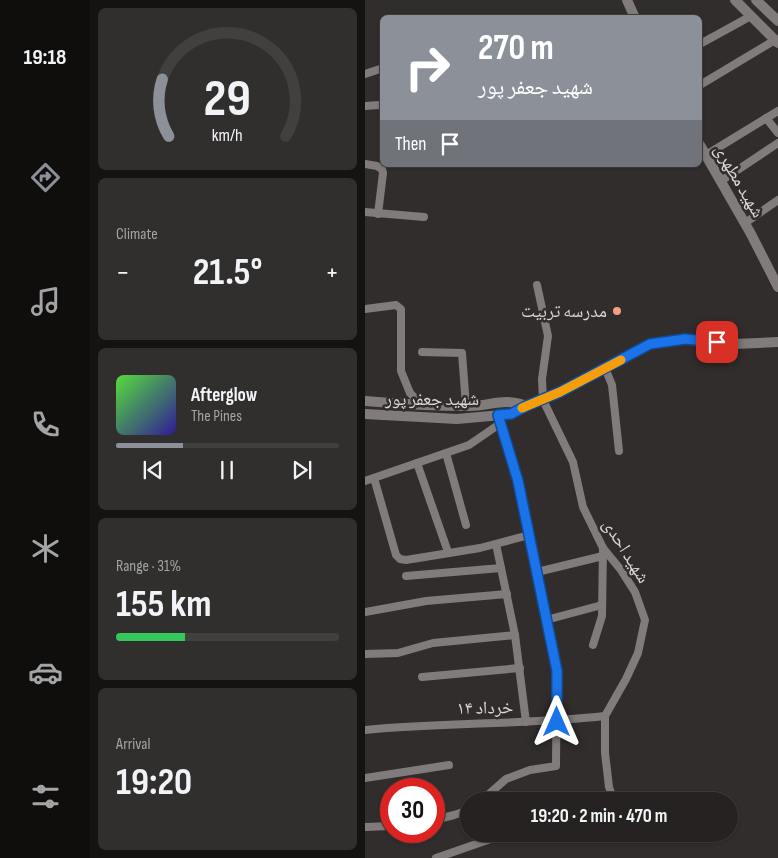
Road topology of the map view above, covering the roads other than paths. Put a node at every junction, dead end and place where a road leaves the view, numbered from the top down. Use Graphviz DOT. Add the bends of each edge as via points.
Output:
graph roads {
  1 [pos="627,0"];
  2 [pos="735,0"];
  3 [pos="756,0"];
  4 [pos="634,15"];
  5 [pos="751,16"];
  6 [pos="778,21"];
  7 [pos="777,42"];
  8 [pos="702,43"];
  9 [pos="380,69"];
  10 [pos="365,74"];
  11 [pos="702,84"];
  12 [pos="379,105"];
  13 [pos="365,106"];
  14 [pos="778,111"];
  15 [pos="766,118"];
  16 [pos="778,133"];
  17 [pos="778,143"];
  18 [pos="702,149"];
  19 [pos="706,156"];
  20 [pos="365,164"];
  21 [pos="721,181"];
  22 [pos="778,200"];
  23 [pos="365,212"];
  24 [pos="378,214"];
  25 [pos="424,217"];
  26 [pos="745,223"];
  27 [pos="537,284"];
  28 [pos="778,287"];
  29 [pos="365,309"];
  30 [pos="778,342"];
  31 [pos="422,352"];
  32 [pos="605,368"];
  33 [pos="543,400"];
  34 [pos="365,401"];
  35 [pos="422,405"];
  36 [pos="466,406"];
  37 [pos="526,406"];
  38 [pos="365,414"];
  39 [pos="499,419"];
  40 [pos="619,451"];
  41 [pos="446,453"];
  42 [pos="417,463"];
  43 [pos="374,478"];
  44 [pos="365,480"];
  45 [pos="466,525"];
  46 [pos="529,535"];
  47 [pos="496,544"];
  48 [pos="448,552"];
  49 [pos="603,552"];
  50 [pos="501,568"];
  51 [pos="537,572"];
  52 [pos="406,576"];
  53 [pos="507,594"];
  54 [pos="602,606"];
  55 [pos="365,612"];
  56 [pos="547,620"];
  57 [pos="515,635"];
  58 [pos="593,645"];
  59 [pos="365,654"];
  60 [pos="519,668"];
  61 [pos="422,677"];
  62 [pos="605,716"];
  63 [pos="527,722"];
  64 [pos="557,722"];
  65 [pos="365,730"];
  66 [pos="449,764"];
  67 [pos="365,778"];
  68 [pos="491,792"];
  69 [pos="610,792"];
  70 [pos="460,814"];
  71 [pos="445,818"];
  72 [pos="380,826"];
  73 [pos="365,827"];
  74 [pos="482,842"];
  75 [pos="436,858"];
  1 -- 4 [label="street"];
  2 -- 5 [label="street"];
  3 -- 6 [label="street"];
  5 -- 7 [label="street"];
  5 -- 8 [label="street"];
  7 -- 11 [label="street"];
  9 -- 10 [label="street"];
  12 -- 13 [label="street"];
  14 -- 15 [label="street"];
  15 -- 16 [label="street"];
  15 -- 19 [label="street"];
  17 -- 21 [label="street"];
  18 -- 19 [label="street, شهید مطهری"];
  19 -- 21 [label="street, شهید مطهری"];
  20 -- 24 [label="street" via="382,168"];
  21 -- 26 [label="street, شهید مطهری"];
  22 -- 26 [label="street"];
  23 -- 24 [label="street"];
  24 -- 25 [label="street"];
  26 -- 28 [label="street, شهید مطهری"];
  27 -- 33 [label="street" via="548,336 542,379"];
  29 -- 35 [label="street" via="396,305 401,309 401,372 410,393"];
  30 -- 32 [label="street, شهید جعفر پور" via="734,344 685,339 659,342"];
  31 -- 36 [label="street" via="462,353"];
  32 -- 33 [label="street, شهید جعفر پور"];
  32 -- 40 [label="street" via="612,386"];
  33 -- 37 [label="street, شهید جعفر پور"];
  33 -- 49 [label="street, شهید احدی" via="573,462 583,508"];
  34 -- 35 [label="street, شهید جعفر پور"];
  35 -- 36 [label="street, شهید جعفر پور"];
  36 -- 37 [label="street, شهید جعفر پور" via="514,401"];
  37 -- 39 [label="street, شهید جعفر پور"];
  38 -- 39 [label="street, شهید جعفر پور"];
  39 -- 41 [label="street" via="469,445"];
  39 -- 46 [label="street" via="518,481"];
  41 -- 42 [label="street"];
  41 -- 45 [label="street"];
  42 -- 43 [label="street"];
  42 -- 48 [label="street"];
  43 -- 44 [label="street"];
  43 -- 48 [label="street" via="396,555 400,559"];
  46 -- 47 [label="street"];
  46 -- 51 [label="street"];
  47 -- 48 [label="street"];
  47 -- 50 [label="street"];
  49 -- 51 [label="street"];
  49 -- 54 [label="street"];
  49 -- 62 [label="street, شهید احدی" via="621,570 635,592 645,620 638,653"];
  50 -- 52 [label="street"];
  50 -- 53 [label="street"];
  51 -- 56 [label="street"];
  53 -- 55 [label="street" via="426,601"];
  53 -- 57 [label="street"];
  54 -- 56 [label="street"];
  54 -- 58 [label="street"];
  56 -- 64 [label="street" via="557,671"];
  57 -- 59 [label="street"];
  57 -- 60 [label="street"];
  60 -- 61 [label="street"];
  60 -- 63 [label="street"];
  62 -- 64 [label="street, ۱۴ خرداد"];
  62 -- 69 [label="street"];
  63 -- 64 [label="street, ۱۴ خرداد"];
  63 -- 65 [label="street, ۱۴ خرداد"];
  64 -- 68 [label="street" via="556,766 530,770 506,779"];
  66 -- 67 [label="street"];
  70 -- 71 [label="street"];
  72 -- 73 [label="street"];
  74 -- 75 [label="street"];
}
